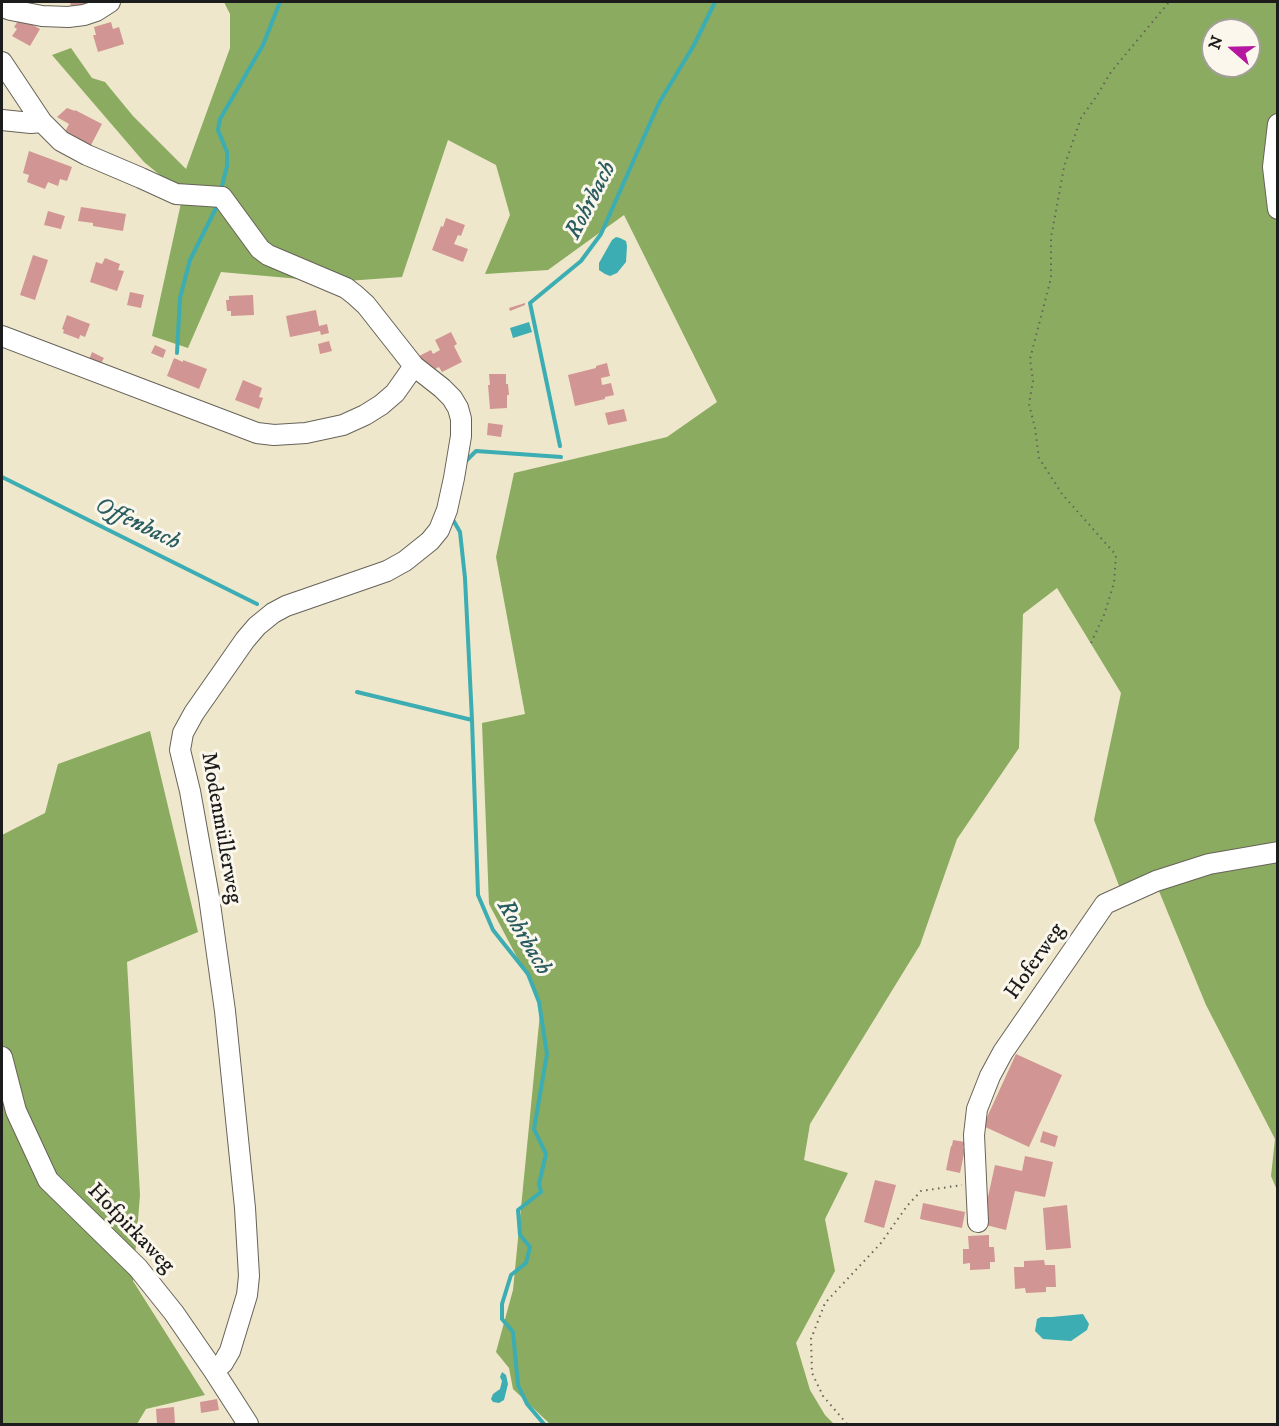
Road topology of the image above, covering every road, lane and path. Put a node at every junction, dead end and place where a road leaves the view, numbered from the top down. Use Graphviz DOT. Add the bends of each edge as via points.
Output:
graph roads {
  1 [pos="110,2"];
  2 [pos="1169,2"];
  3 [pos="2,7"];
  4 [pos="2,62"];
  5 [pos="2,120"];
  6 [pos="42,122"];
  7 [pos="1278,124"];
  8 [pos="1278,209"];
  9 [pos="2,336"];
  10 [pos="414,366"];
  11 [pos="1091,643"];
  12 [pos="1278,852"];
  13 [pos="2,1056"];
  14 [pos="977,1183"];
  15 [pos="978,1222"];
  16 [pos="214,1371"];
  17 [pos="248,1425"];
  18 [pos="847,1425"];
  1 -- 3 [label="street" via="96,11 68,17"];
  2 -- 11 [label="path" via="1111,72 1081,118 1064,167 1051,238 1051,278 1030,359 1033,381 1029,404 1039,458 1062,494 1116,555 1114,583"];
  4 -- 6 [label="street, Modenmüllerweg"];
  5 -- 6 [label="street"];
  6 -- 10 [label="street, Modenmüllerweg" via="61,141 87,155 176,194 222,197 268,255 355,295"];
  7 -- 8 [label="street" via="1273,167"];
  9 -- 10 [label="street" via="256,433 274,435 343,425 365,415 395,393"];
  10 -- 16 [label="street, Modenmüllerweg" via="452,398 461,419 454,478 439,530 418,552 387,571 273,613 245,640 183,733 180,750 209,897 225,1011 249,1276 230,1351"];
  12 -- 14 [label="street, Hoferweg" via="1209,864 1156,881 1105,904 990,1076 977,1109"];
  13 -- 16 [label="street, Hofpirkaweg" via="16,1111 48,1180 138,1268"];
  14 -- 15 [label="street, Hoferweg"];
  14 -- 18 [label="path" via="921,1191 881,1243 825,1303 811,1339 812,1373 823,1396"];
  16 -- 17 [label="street, Hofpirkaweg"];
}
